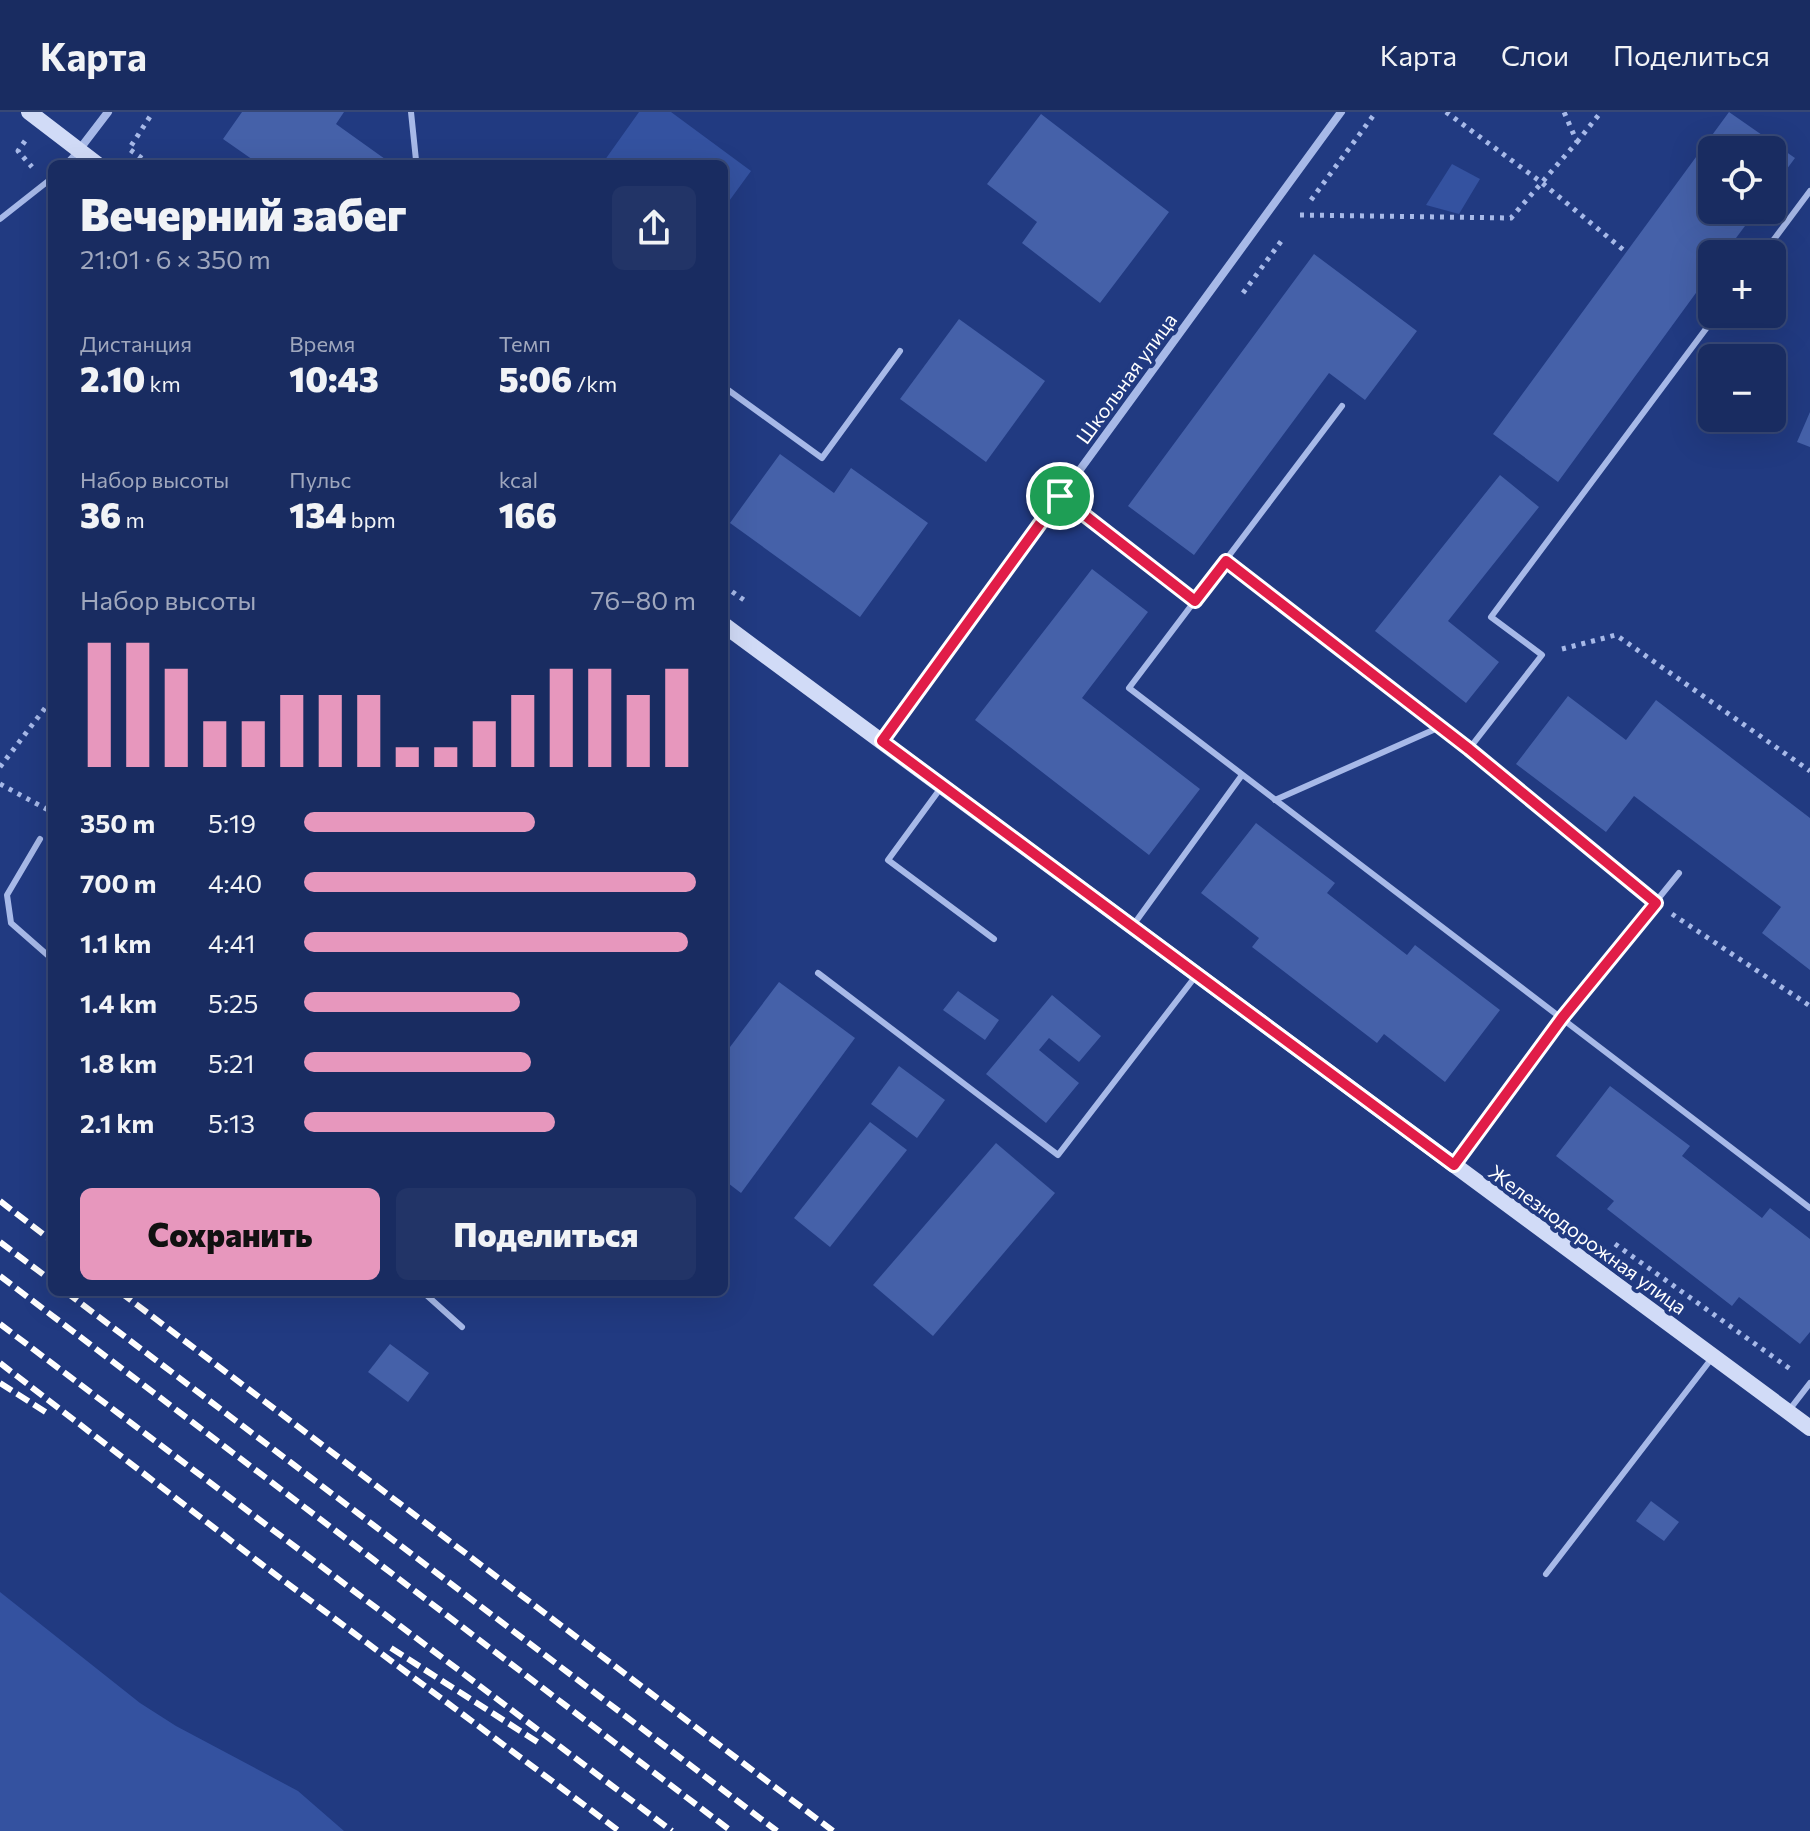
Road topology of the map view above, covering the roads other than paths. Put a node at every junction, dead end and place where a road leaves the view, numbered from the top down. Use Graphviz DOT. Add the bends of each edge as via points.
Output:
graph roads {
  1 [pos="29,112"];
  2 [pos="108,112"];
  3 [pos="411,112"];
  4 [pos="1341,112"];
  5 [pos="79,151"];
  6 [pos="70,160"];
  7 [pos="91,160"];
  8 [pos="416,160"];
  9 [pos="48,181"];
  10 [pos="1810,191"];
  11 [pos="0,219"];
  12 [pos="1773,240"];
  13 [pos="1707,328"];
  14 [pos="900,351"];
  15 [pos="728,390"];
  16 [pos="1342,406"];
  17 [pos="1060,496"];
  18 [pos="1226,561"];
  19 [pos="1195,601"];
  20 [pos="728,628"];
  21 [pos="1440,727"];
  22 [pos="882,741"];
  23 [pos="1242,775"];
  24 [pos="943,786"];
  25 [pos="1275,800"];
  26 [pos="40,839"];
  27 [pos="1679,873"];
  28 [pos="1133,927"];
  29 [pos="994,939"];
  30 [pos="48,955"];
  31 [pos="818,973"];
  32 [pos="1197,975"];
  33 [pos="1562,1018"];
  34 [pos="1454,1165"];
  35 [pos="1810,1208"];
  36 [pos="427,1296"];
  37 [pos="462,1327"];
  38 [pos="1713,1356"];
  39 [pos="1810,1383"];
  40 [pos="1787,1412"];
  41 [pos="1810,1428"];
  42 [pos="1546,1574"];
  1 -- 5 [label="street"];
  2 -- 5 [label="street"];
  3 -- 8 [label="lane"];
  4 -- 17 [label="street, Школьная улица"];
  5 -- 6 [label="lane"];
  5 -- 7 [label="street"];
  9 -- 11 [label="lane"];
  10 -- 12 [label="lane"];
  13 -- 21 [label="lane" via="1491,617 1542,655 1469,749"];
  14 -- 15 [label="lane" via="822,458"];
  16 -- 18 [label="lane"];
  17 -- 19 [label="lane"];
  17 -- 22 [label="street, Школьная улица"];
  18 -- 19 [label="lane"];
  18 -- 21 [label="lane"];
  19 -- 23 [label="lane" via="1129,688"];
  20 -- 22 [label="street, Железнодорожная улица"];
  21 -- 25 [label="lane"];
  22 -- 24 [label="street, Железнодорожная улица"];
  23 -- 25 [label="lane"];
  23 -- 28 [label="lane"];
  24 -- 28 [label="street, Железнодорожная улица"];
  24 -- 29 [label="lane" via="888,860"];
  25 -- 33 [label="lane"];
  26 -- 30 [label="lane" via="7,895 11,923"];
  27 -- 33 [label="lane"];
  28 -- 32 [label="street, Железнодорожная улица"];
  31 -- 32 [label="lane" via="1058,1155"];
  32 -- 34 [label="street, Железнодорожная улица"];
  33 -- 34 [label="lane"];
  33 -- 35 [label="lane"];
  34 -- 38 [label="street, Железнодорожная улица"];
  36 -- 37 [label="lane"];
  38 -- 40 [label="street, Железнодорожная улица"];
  38 -- 42 [label="lane"];
  39 -- 40 [label="lane"];
  40 -- 41 [label="street, Железнодорожная улица"];
}
